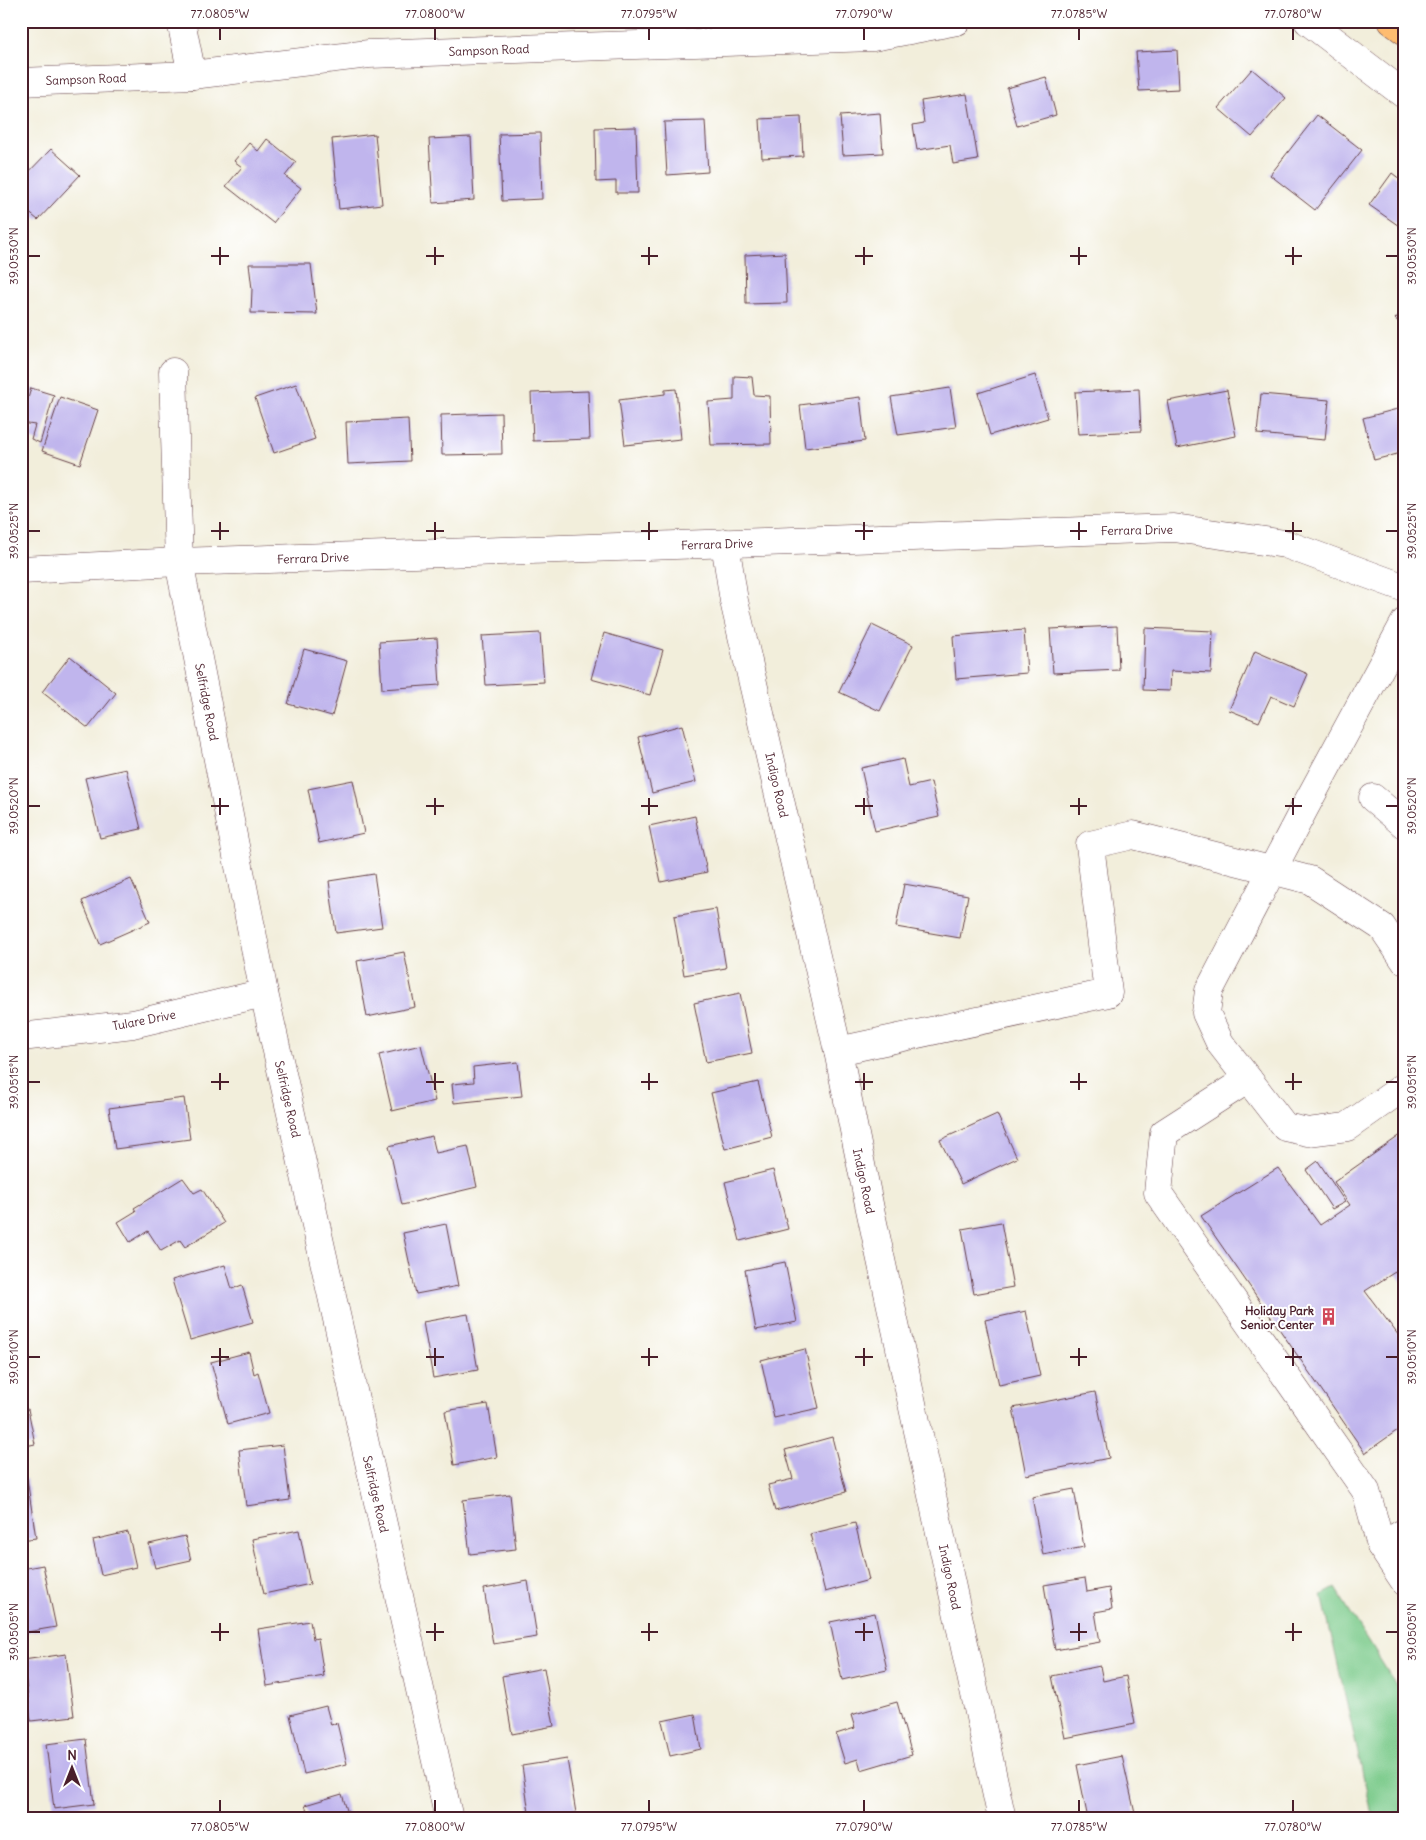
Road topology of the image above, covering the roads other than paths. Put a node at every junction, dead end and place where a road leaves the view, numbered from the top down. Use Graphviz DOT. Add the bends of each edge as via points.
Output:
graph roads {
  1 [pos="181,21"];
  2 [pos="957,21"];
  3 [pos="1308,21"];
  4 [pos="1392,21"];
  5 [pos="1405,31"];
  6 [pos="192,75"];
  7 [pos="21,82"];
  8 [pos="1405,95"];
  9 [pos="173,372"];
  10 [pos="725,543"];
  11 [pos="179,562"];
  12 [pos="21,570"];
  13 [pos="1405,588"];
  14 [pos="1405,622"];
  15 [pos="1373,798"];
  16 [pos="1405,825"];
  17 [pos="1272,870"];
  18 [pos="1405,961"];
  19 [pos="264,993"];
  20 [pos="21,1037"];
  21 [pos="838,1052"];
  22 [pos="1248,1079"];
  23 [pos="1405,1086"];
  24 [pos="1405,1532"];
  25 [pos="1381,1546"];
  26 [pos="1405,1582"];
  27 [pos="449,1819"];
  28 [pos="1002,1819"];
  1 -- 6 [label="street"];
  2 -- 6 [label="street, Sampson Road" via="873,37 369,54"];
  3 -- 8 [label="street"];
  4 -- 5 [label="main road"];
  6 -- 7 [label="street, Sampson Road"];
  9 -- 11 [label="street, Selfridge Road"];
  10 -- 11 [label="street, Ferrara Drive"];
  10 -- 13 [label="street, Ferrara Drive" via="1174,528 1285,544"];
  10 -- 21 [label="street, Indigo Road" via="734,601"];
  11 -- 12 [label="street, Ferrara Drive"];
  11 -- 19 [label="street, Selfridge Road"];
  14 -- 17 [label="street"];
  15 -- 16 [label="street"];
  17 -- 18 [label="street" via="1310,880 1382,927"];
  17 -- 21 [label="street" via="1133,835 1090,845 1108,993"];
  17 -- 22 [label="street" via="1209,991 1206,1014 1220,1043"];
  19 -- 20 [label="street, Tulare Drive" via="133,1024"];
  19 -- 27 [label="street, Selfridge Road"];
  21 -- 28 [label="street, Indigo Road"];
  22 -- 23 [label="street" via="1285,1127 1308,1132 1347,1127"];
  22 -- 25 [label="street" via="1164,1134 1158,1193 1366,1491"];
  24 -- 25 [label="street"];
  25 -- 26 [label="street"];
}
